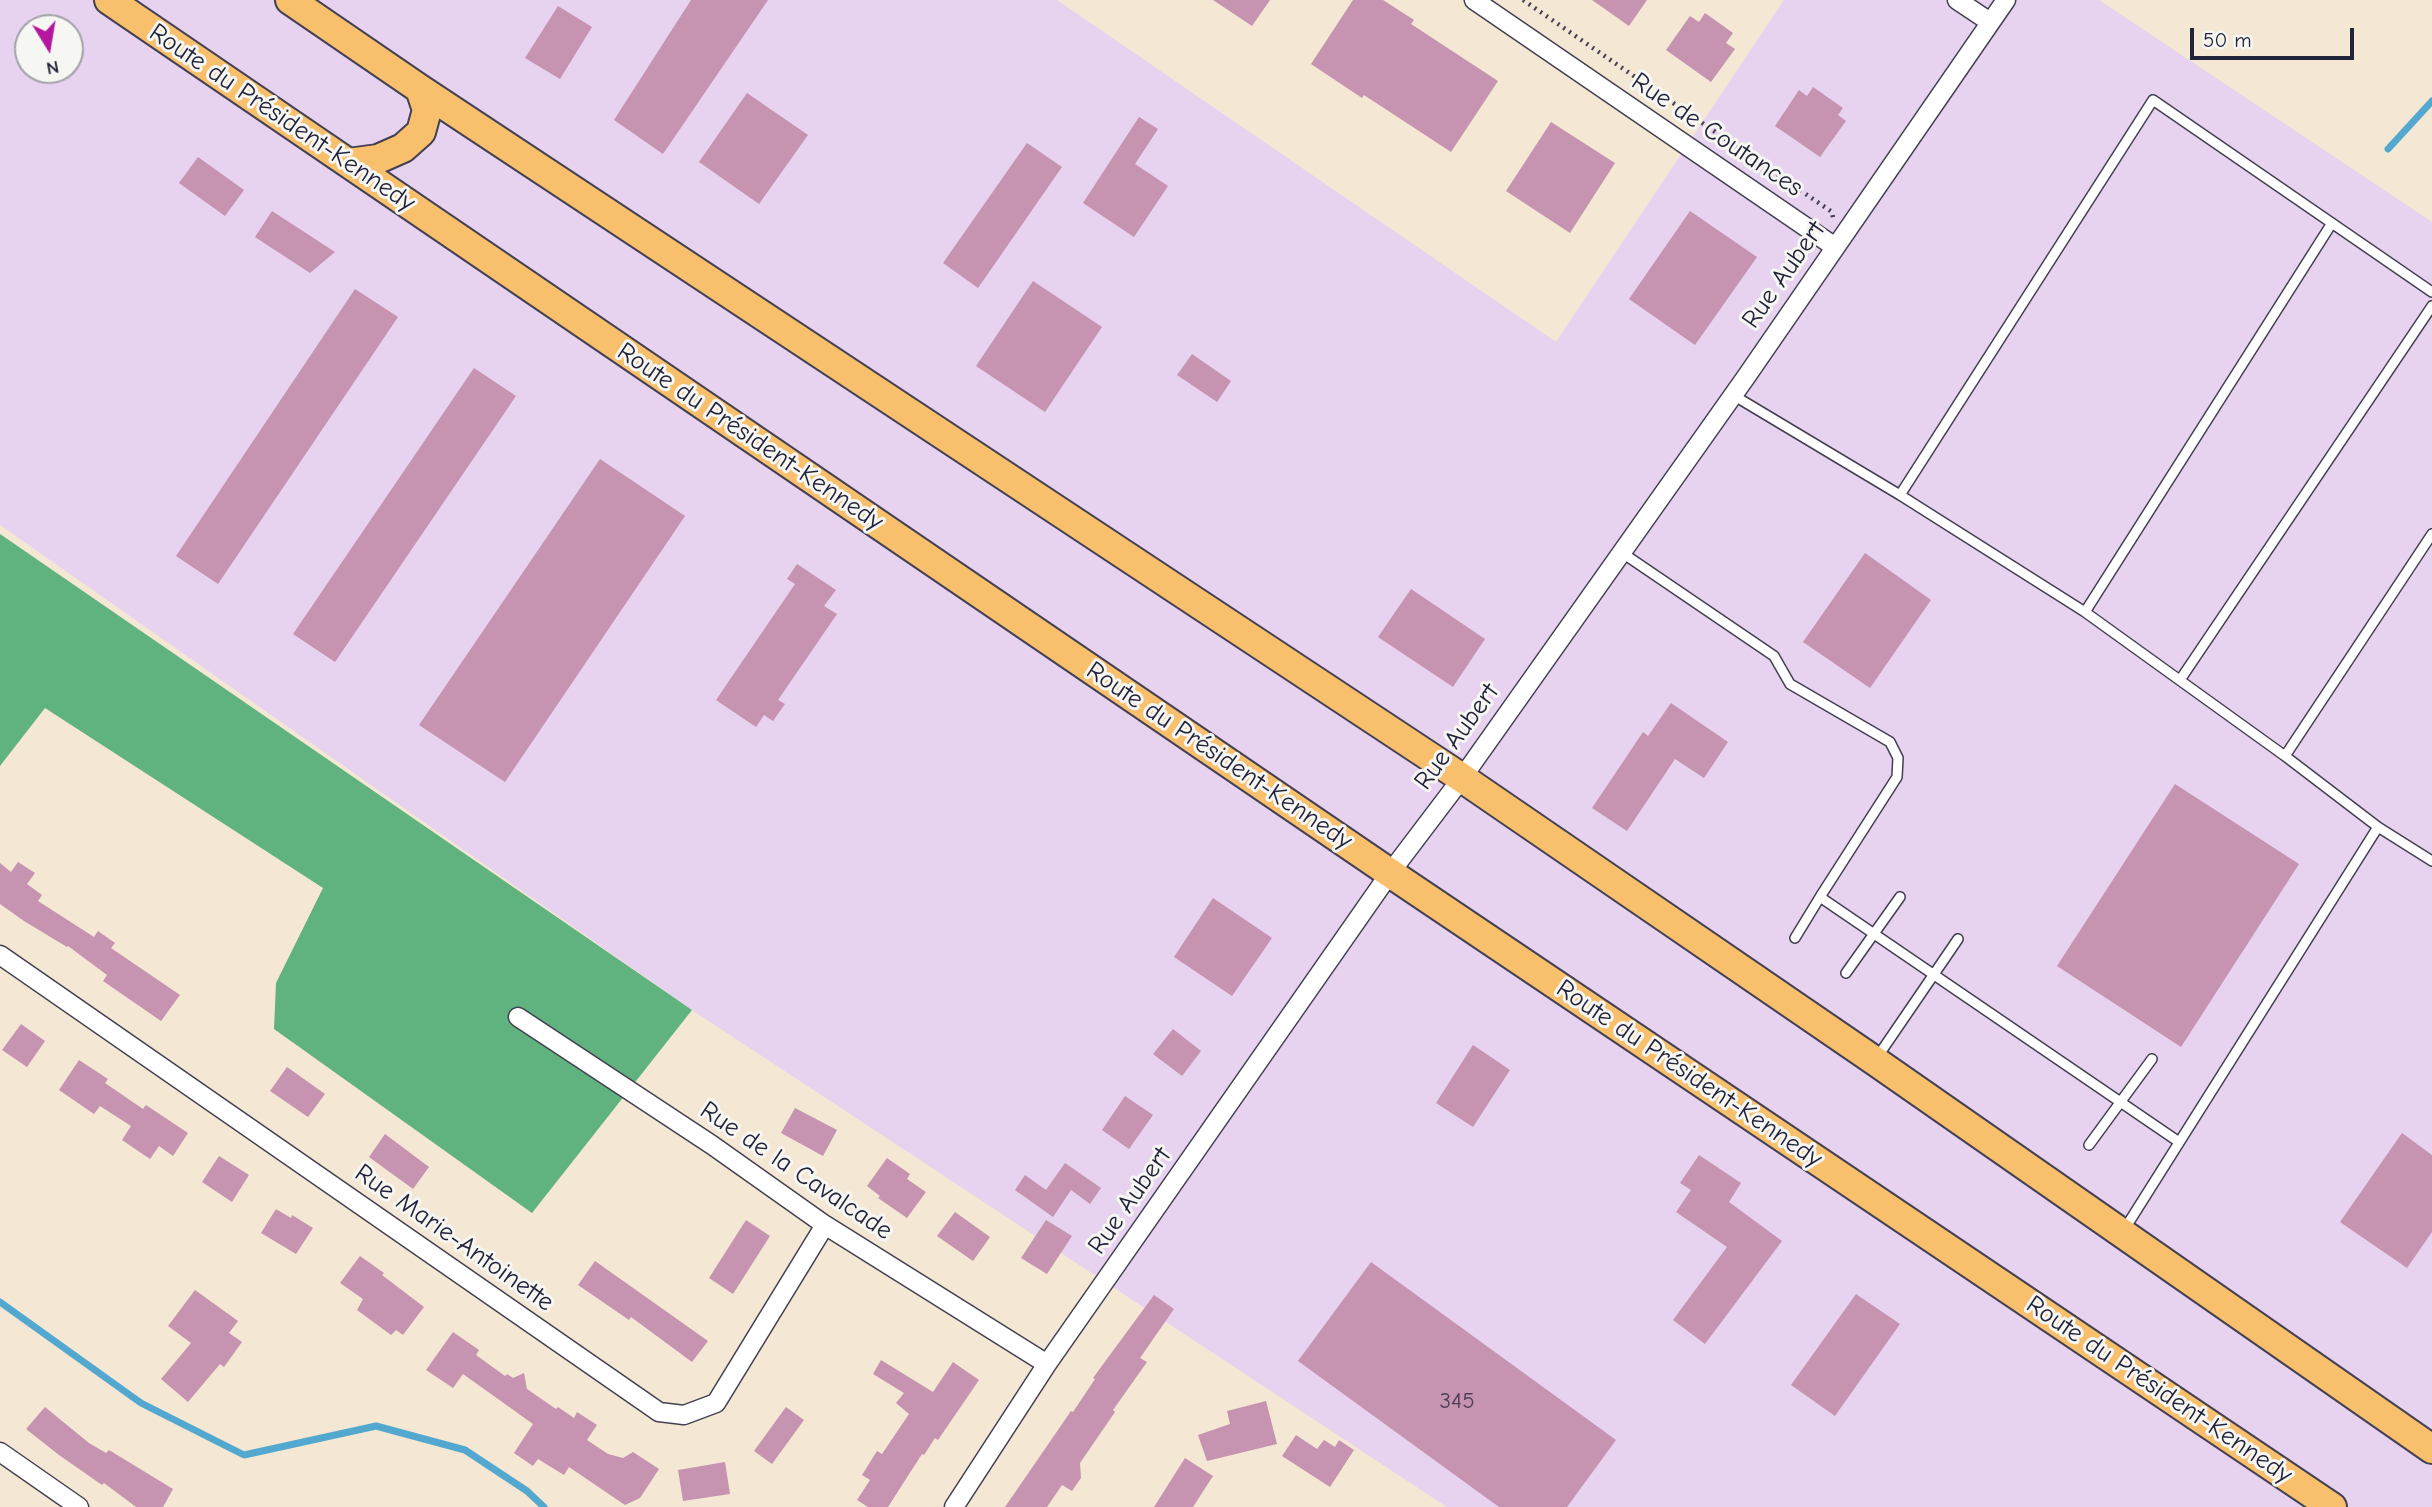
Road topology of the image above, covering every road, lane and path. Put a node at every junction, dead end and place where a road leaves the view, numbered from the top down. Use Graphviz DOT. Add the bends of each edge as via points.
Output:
graph roads {
  1 [pos="109,0"];
  2 [pos="290,0"];
  3 [pos="1474,0"];
  4 [pos="1523,0"];
  5 [pos="1957,0"];
  6 [pos="2006,0"];
  7 [pos="1990,22"];
  8 [pos="420,89"];
  9 [pos="348,163"];
  10 [pos="2332,223"];
  11 [pos="1835,247"];
  12 [pos="2432,292"];
  13 [pos="2432,306"];
  14 [pos="1732,395"];
  15 [pos="1899,495"];
  16 [pos="2432,534"];
  17 [pos="1621,552"];
  18 [pos="2085,612"];
  19 [pos="2180,680"];
  20 [pos="2285,756"];
  21 [pos="1462,778"];
  22 [pos="2378,827"];
  23 [pos="2432,860"];
  24 [pos="1390,873"];
  25 [pos="1820,897"];
  26 [pos="1900,897"];
  27 [pos="1874,934"];
  28 [pos="1795,938"];
  29 [pos="1958,939"];
  30 [pos="0,955"];
  31 [pos="1846,973"];
  32 [pos="1934,975"];
  33 [pos="518,1017"];
  34 [pos="2152,1059"];
  35 [pos="1875,1061"];
  36 [pos="2120,1103"];
  37 [pos="2179,1142"];
  38 [pos="2089,1145"];
  39 [pos="825,1225"];
  40 [pos="2121,1234"];
  41 [pos="1047,1364"];
  42 [pos="2432,1449"];
  43 [pos="0,1452"];
  44 [pos="79,1507"];
  45 [pos="954,1507"];
  46 [pos="2333,1507"];
  1 -- 9 [label="main road, Route du Président-Kennedy"];
  2 -- 8 [label="main road"];
  3 -- 11 [label="street, Rue de Coutances"];
  4 -- 11 [label="path, Rue de Coutances" via="1832,212"];
  5 -- 7 [label="street"];
  6 -- 7 [label="street, Rue Aubert"];
  7 -- 11 [label="street, Rue Aubert"];
  8 -- 9 [label="main road" via="427,110 421,132 403,148 378,159"];
  8 -- 21 [label="main road"];
  9 -- 24 [label="main road, Route du Président-Kennedy"];
  10 -- 12 [label="lane"];
  10 -- 15 [label="lane" via="2153,100"];
  10 -- 18 [label="lane"];
  11 -- 14 [label="street, Rue Aubert"];
  13 -- 19 [label="lane"];
  14 -- 15 [label="lane"];
  14 -- 17 [label="street, Rue Aubert"];
  15 -- 18 [label="lane"];
  16 -- 20 [label="lane"];
  17 -- 21 [label="street, Rue Aubert"];
  17 -- 25 [label="lane" via="1774,656 1790,684 1890,742 1898,758 1897,777"];
  18 -- 19 [label="lane"];
  19 -- 20 [label="lane"];
  20 -- 22 [label="lane"];
  21 -- 24 [label="street, Rue Aubert"];
  21 -- 35 [label="main road"];
  22 -- 23 [label="lane"];
  22 -- 37 [label="lane"];
  24 -- 41 [label="street, Rue Aubert"];
  24 -- 46 [label="main road, Route du Président-Kennedy"];
  25 -- 27 [label="lane"];
  25 -- 28 [label="lane"];
  26 -- 27 [label="lane"];
  27 -- 31 [label="lane"];
  27 -- 32 [label="lane"];
  29 -- 32 [label="lane"];
  30 -- 39 [label="street, Rue Marie-Antoinette" via="659,1412 684,1415 716,1403"];
  32 -- 35 [label="lane"];
  32 -- 36 [label="lane"];
  33 -- 39 [label="street, Rue de la Cavalcade"];
  34 -- 36 [label="lane"];
  35 -- 40 [label="main road"];
  36 -- 37 [label="lane"];
  36 -- 38 [label="lane"];
  37 -- 40 [label="lane"];
  39 -- 41 [label="street, Rue de la Cavalcade"];
  40 -- 42 [label="main road"];
  41 -- 45 [label="street, Rue Aubert"];
  43 -- 44 [label="street"];
}
